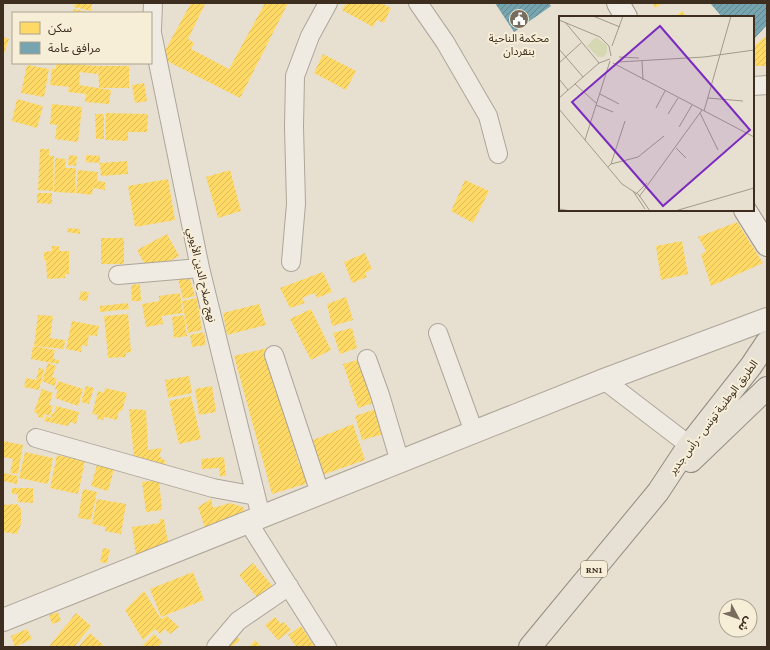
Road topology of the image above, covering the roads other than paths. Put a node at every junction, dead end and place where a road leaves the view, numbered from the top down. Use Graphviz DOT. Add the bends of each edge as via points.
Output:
graph roads {
  1 [pos="153,3"];
  2 [pos="328,3"];
  3 [pos="418,3"];
  4 [pos="618,3"];
  5 [pos="152,16"];
  6 [pos="625,16"];
  7 [pos="152,34"];
  8 [pos="767,84"];
  9 [pos="754,86"];
  10 [pos="498,154"];
  11 [pos="746,211"];
  12 [pos="767,245"];
  13 [pos="291,262"];
  14 [pos="200,268"];
  15 [pos="118,275"];
  16 [pos="767,319"];
  17 [pos="438,333"];
  18 [pos="767,342"];
  19 [pos="274,355"];
  20 [pos="367,359"];
  21 [pos="604,380"];
  22 [pos="767,388"];
  23 [pos="474,432"];
  24 [pos="36,438"];
  25 [pos="689,445"];
  26 [pos="400,462"];
  27 [pos="658,492"];
  28 [pos="320,493"];
  29 [pos="256,496"];
  30 [pos="255,520"];
  31 [pos="289,586"];
  32 [pos="3,620"];
  33 [pos="216,647"];
  34 [pos="327,647"];
  35 [pos="530,647"];
  1 -- 5 [label="street, نهج صلاح الدين الأيوبي"];
  2 -- 13 [label="street" via="310,36 295,76 296,204"];
  3 -- 10 [label="street" via="445,42 488,116"];
  4 -- 6 [label="street"];
  7 -- 14 [label="street, نهج صلاح الدين الأيوبي"];
  8 -- 9 [label="street"];
  11 -- 12 [label="street"];
  14 -- 15 [label="street"];
  14 -- 29 [label="street, نهج صلاح الدين الأيوبي"];
  16 -- 21 [label="street"];
  17 -- 23 [label="street"];
  18 -- 25 [label="main road, الطريق الوطنية تونس - رأس جدير / RN1"];
  19 -- 28 [label="street"];
  20 -- 26 [label="street"];
  21 -- 23 [label="street"];
  21 -- 25 [label="street"];
  22 -- 27 [label="main road, الطريق الوطنية تونس - رأس جدير / RN1"];
  23 -- 26 [label="street"];
  24 -- 29 [label="street" via="213,488"];
  25 -- 27 [label="main road, الطريق الوطنية تونس - رأس جدير / RN1"];
  26 -- 28 [label="street"];
  27 -- 35 [label="main road, الطريق الوطنية تونس - رأس جدير / RN1"];
  28 -- 30 [label="street"];
  29 -- 30 [label="street, نهج صلاح الدين الأيوبي"];
  30 -- 31 [label="street, نهج صلاح الدين الأيوبي"];
  30 -- 32 [label="street"];
  31 -- 33 [label="street" via="238,621"];
  31 -- 34 [label="street, نهج صلاح الدين الأيوبي"];
}
